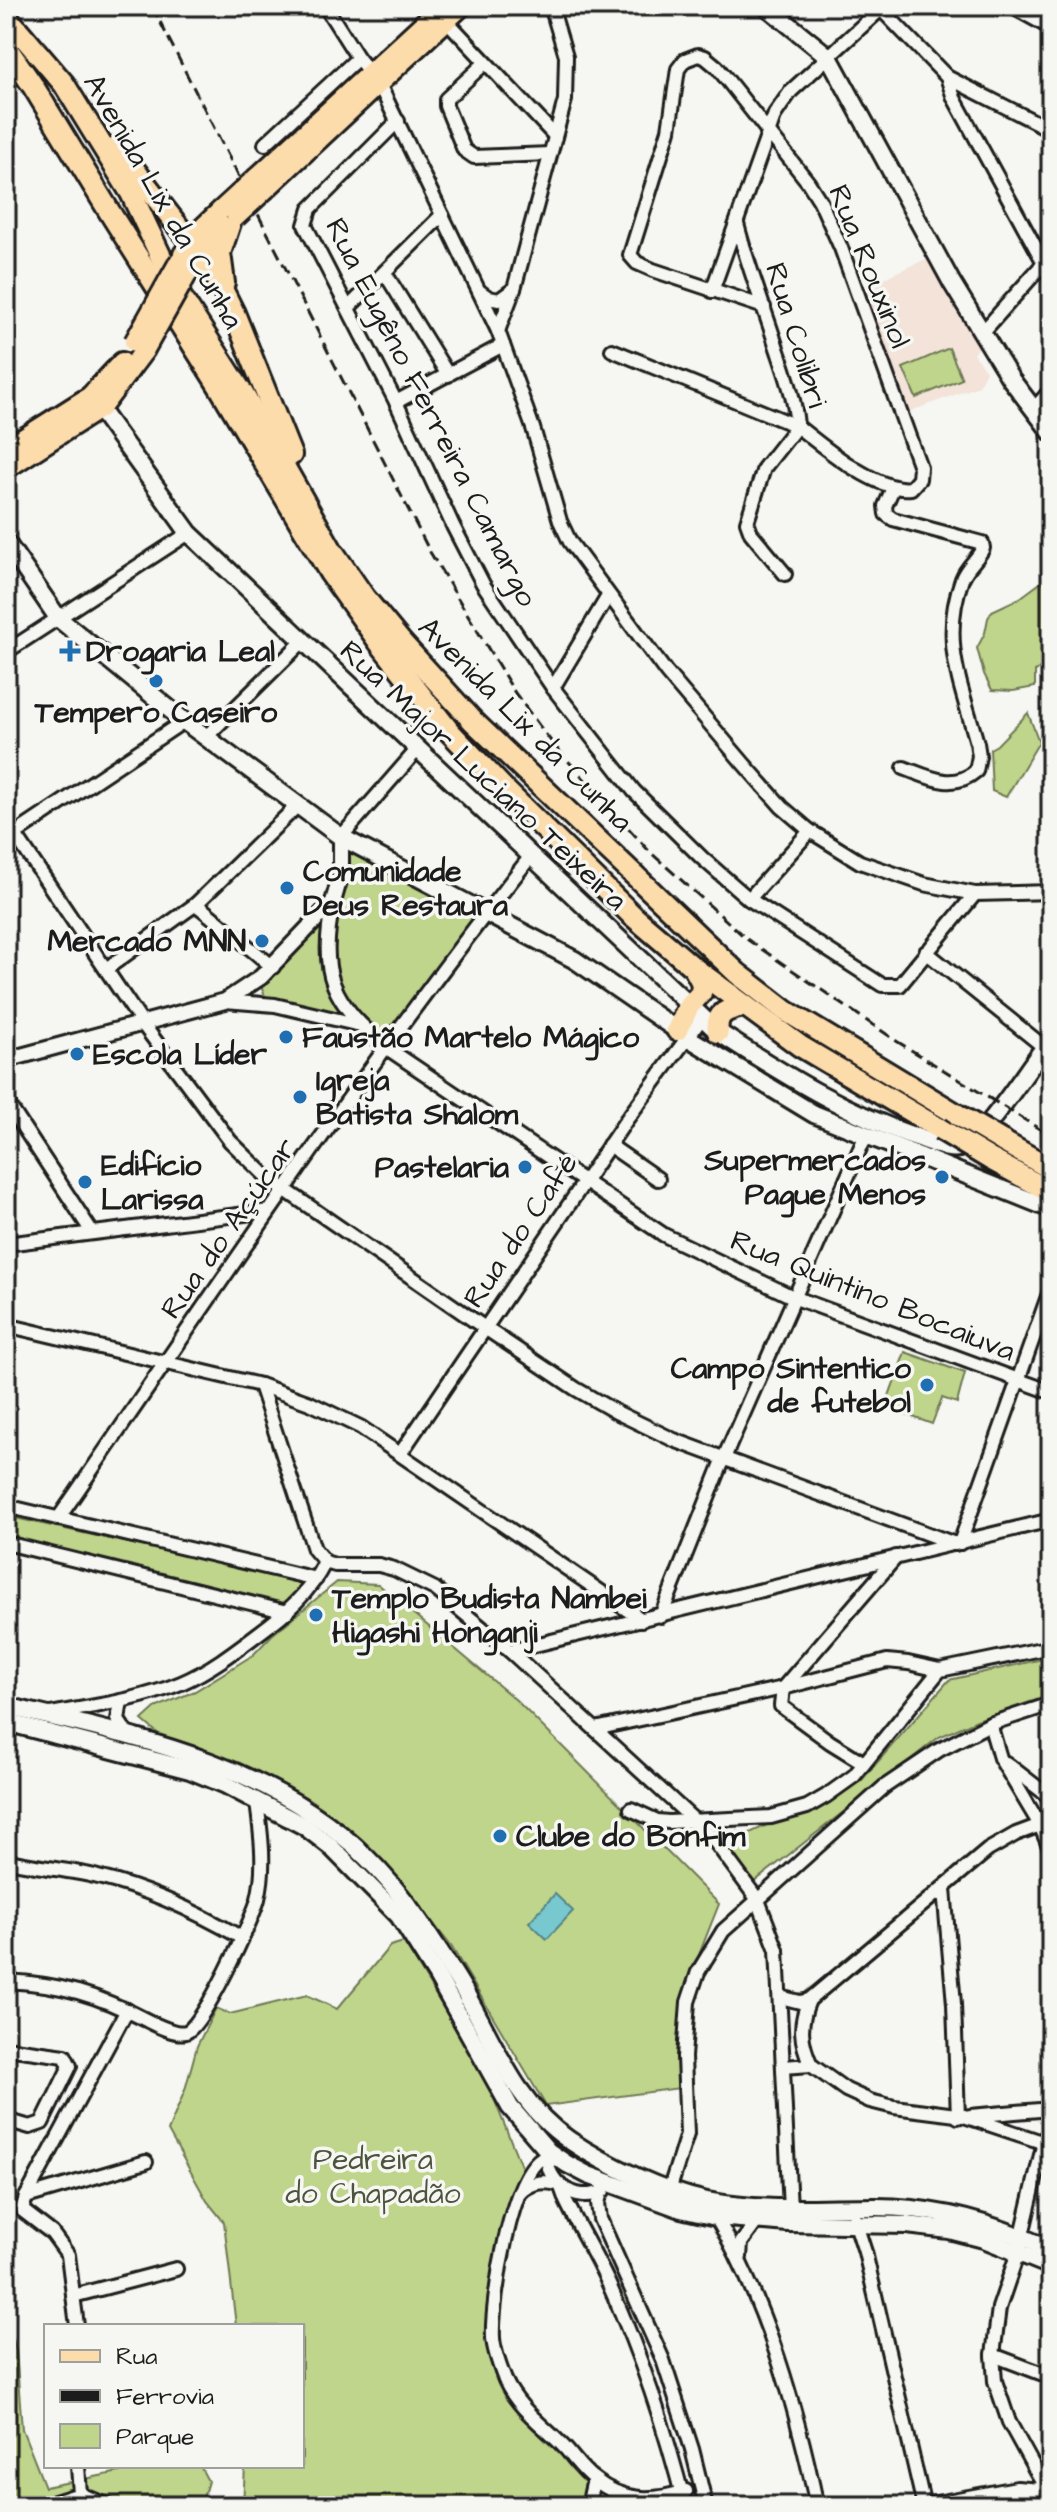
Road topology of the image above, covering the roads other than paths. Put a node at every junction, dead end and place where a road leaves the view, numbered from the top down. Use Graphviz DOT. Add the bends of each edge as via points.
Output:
graph roads {
  1 [pos="325,6"];
  2 [pos="462,6"];
  3 [pos="551,6"];
  4 [pos="766,6"];
  5 [pos="1011,6"];
  6 [pos="883,8"];
  7 [pos="444,14"];
  8 [pos="6,16"];
  9 [pos="1051,28"];
  10 [pos="6,47"];
  11 [pos="829,57"];
  12 [pos="485,63"];
  13 [pos="369,72"];
  14 [pos="947,77"];
  15 [pos="64,84"];
  16 [pos="398,121"];
  17 [pos="1051,130"];
  18 [pos="767,131"];
  19 [pos="555,136"];
  20 [pos="265,144"];
  21 [pos="550,154"];
  22 [pos="442,215"];
  23 [pos="229,217"];
  24 [pos="737,224"];
  25 [pos="190,257"];
  26 [pos="1048,259"];
  27 [pos="385,273"];
  28 [pos="476,289"];
  29 [pos="514,289"];
  30 [pos="712,291"];
  31 [pos="764,307"];
  32 [pos="348,308"];
  33 [pos="234,313"];
  34 [pos="498,331"];
  35 [pos="982,333"];
  36 [pos="503,345"];
  37 [pos="612,350"];
  38 [pos="448,375"];
  39 [pos="1051,390"];
  40 [pos="95,402"];
  41 [pos="396,402"];
  42 [pos="1034,409"];
  43 [pos="797,426"];
  44 [pos="1051,432"];
  45 [pos="6,449"];
  46 [pos="6,469"];
  47 [pos="893,488"];
  48 [pos="911,488"];
  49 [pos="303,497"];
  50 [pos="189,533"];
  51 [pos="6,542"];
  52 [pos="785,574"];
  53 [pos="608,596"];
  54 [pos="58,618"];
  55 [pos="302,642"];
  56 [pos="6,652"];
  57 [pos="553,688"];
  58 [pos="184,721"];
  59 [pos="206,737"];
  60 [pos="417,750"];
  61 [pos="904,768"];
  62 [pos="297,806"];
  63 [pos="6,821"];
  64 [pos="810,831"];
  65 [pos="10,837"];
  66 [pos="341,837"];
  67 [pos="531,856"];
  68 [pos="1051,892"];
  69 [pos="975,894"];
  70 [pos="749,899"];
  71 [pos="333,902"];
  72 [pos="196,904"];
  73 [pos="487,912"];
  74 [pos="926,952"];
  75 [pos="273,967"];
  76 [pos="694,968"];
  77 [pos="106,969"];
  78 [pos="225,1001"];
  79 [pos="745,1006"];
  80 [pos="703,1018"];
  81 [pos="142,1023"];
  82 [pos="360,1025"];
  83 [pos="682,1034"];
  84 [pos="1048,1043"];
  85 [pos="387,1048"];
  86 [pos="6,1060"];
  87 [pos="6,1101"];
  88 [pos="814,1114"];
  89 [pos="896,1130"];
  90 [pos="865,1137"];
  91 [pos="609,1145"];
  92 [pos="1051,1169"];
  93 [pos="658,1179"];
  94 [pos="585,1181"];
  95 [pos="285,1190"];
  96 [pos="1051,1192"];
  97 [pos="1051,1209"];
  98 [pos="269,1211"];
  99 [pos="92,1232"];
  100 [pos="6,1244"];
  101 [pos="1051,1288"];
  102 [pos="793,1297"];
  103 [pos="6,1325"];
  104 [pos="485,1328"];
  105 [pos="167,1362"];
  106 [pos="1019,1381"];
  107 [pos="260,1385"];
  108 [pos="1051,1392"];
  109 [pos="400,1454"];
  110 [pos="724,1458"];
  111 [pos="6,1506"];
  112 [pos="58,1519"];
  113 [pos="1051,1520"];
  114 [pos="6,1543"];
  115 [pos="957,1543"];
  116 [pos="897,1557"];
  117 [pos="325,1562"];
  118 [pos="316,1579"];
  119 [pos="287,1612"];
  120 [pos="661,1616"];
  121 [pos="642,1620"];
  122 [pos="1051,1647"];
  123 [pos="510,1651"];
  124 [pos="940,1670"];
  125 [pos="783,1688"];
  126 [pos="121,1701"];
  127 [pos="1051,1704"];
  128 [pos="6,1706"];
  129 [pos="42,1715"];
  130 [pos="6,1722"];
  131 [pos="990,1724"];
  132 [pos="595,1729"];
  133 [pos="130,1738"];
  134 [pos="1000,1758"];
  135 [pos="864,1763"];
  136 [pos="1051,1798"];
  137 [pos="257,1802"];
  138 [pos="631,1809"];
  139 [pos="692,1819"];
  140 [pos="1046,1823"];
  141 [pos="1051,1851"];
  142 [pos="6,1860"];
  143 [pos="944,1889"];
  144 [pos="758,1900"];
  145 [pos="242,1938"];
  146 [pos="6,1981"];
  147 [pos="780,1997"];
  148 [pos="809,2000"];
  149 [pos="127,2010"];
  150 [pos="6,2048"];
  151 [pos="811,2065"];
  152 [pos="783,2067"];
  153 [pos="1051,2109"];
  154 [pos="961,2117"];
  155 [pos="6,2120"];
  156 [pos="1051,2127"];
  157 [pos="569,2140"];
  158 [pos="1047,2144"];
  159 [pos="547,2154"];
  160 [pos="146,2162"];
  161 [pos="608,2162"];
  162 [pos="559,2185"];
  163 [pos="604,2187"];
  164 [pos="670,2188"];
  165 [pos="26,2197"];
  166 [pos="517,2197"];
  167 [pos="790,2209"];
  168 [pos="854,2216"];
  169 [pos="716,2217"];
  170 [pos="758,2220"];
  171 [pos="877,2224"];
  172 [pos="1020,2244"];
  173 [pos="1051,2250"];
  174 [pos="865,2252"];
  175 [pos="740,2257"];
  176 [pos="1051,2266"];
  177 [pos="176,2269"];
  178 [pos="73,2296"];
  179 [pos="77,2324"];
  180 [pos="993,2355"];
  181 [pos="1051,2377"];
  182 [pos="78,2468"];
  183 [pos="594,2479"];
  184 [pos="701,2486"];
  185 [pos="1049,2491"];
  186 [pos="682,2493"];
  187 [pos="80,2494"];
  188 [pos="42,2506"];
  189 [pos="109,2506"];
  190 [pos="588,2506"];
  191 [pos="685,2506"];
  192 [pos="706,2506"];
  193 [pos="817,2506"];
  194 [pos="922,2506"];
  195 [pos="1049,2506"];
  1 -- 13 [label="street"];
  2 -- 7 [label="main road"];
  3 -- 19 [label="street" via="567,69"];
  4 -- 11 [label="main road"];
  5 -- 9 [label="street"];
  6 -- 11 [label="street"];
  6 -- 14 [label="street"];
  7 -- 12 [label="street"];
  7 -- 13 [label="main road"];
  8 -- 15 [label="highway, Avenida Lix da Cunha"];
  10 -- 76 [label="highway, Avenida Lix da Cunha" via="212,373 316,550 379,642 472,757 633,916"];
  11 -- 18 [label="street" via="791,91"];
  11 -- 35 [label="main road"];
  12 -- 19 [label="street"];
  12 -- 21 [label="street" via="446,99 464,150 478,158"];
  13 -- 16 [label="street"];
  13 -- 20 [label="street"];
  13 -- 23 [label="main road, bridge"];
  14 -- 17 [label="street"];
  14 -- 26 [label="street" via="954,98"];
  15 -- 25 [label="highway" via="98,123"];
  15 -- 49 [label="highway, Avenida Lix da Cunha" via="131,193 177,291"];
  16 -- 22 [label="street"];
  16 -- 32 [label="street, Rua Eugêno Ferreira Camargo" via="310,209 305,221"];
  18 -- 24 [label="street"];
  18 -- 30 [label="street, Rua Rouxinol" via="711,61 698,55 685,60 678,69 663,153 630,254 642,266"];
  18 -- 48 [label="street, Rua Rouxinol" via="814,191 841,248 920,467"];
  19 -- 21 [label="street"];
  21 -- 29 [label="street"];
  22 -- 27 [label="street"];
  22 -- 28 [label="street"];
  23 -- 25 [label="main road"];
  23 -- 33 [label="highway" via="220,264"];
  24 -- 30 [label="street"];
  24 -- 31 [label="street, Rua Colibri"];
  25 -- 33 [label="highway" via="214,273"];
  25 -- 40 [label="main road, bridge" via="139,347"];
  26 -- 35 [label="street"];
  27 -- 32 [label="street"];
  27 -- 38 [label="street"];
  28 -- 29 [label="street" via="499,300"];
  28 -- 34 [label="street"];
  29 -- 34 [label="street"];
  30 -- 31 [label="street"];
  31 -- 43 [label="street, Rua Colibri"];
  32 -- 41 [label="street, Rua Eugêno Ferreira Camargo"];
  33 -- 49 [label="highway"];
  34 -- 36 [label="street"];
  35 -- 42 [label="main road"];
  36 -- 38 [label="street"];
  36 -- 53 [label="street" via="564,531"];
  37 -- 43 [label="street"];
  38 -- 41 [label="street"];
  39 -- 42 [label="street"];
  40 -- 45 [label="main road"];
  40 -- 46 [label="main road"];
  40 -- 50 [label="main road, Rua Major Luciano Teixeira"];
  41 -- 57 [label="street, Rua Eugêno Ferreira Camargo" via="483,584"];
  42 -- 44 [label="main road"];
  43 -- 47 [label="street, Rua Colibri"];
  43 -- 52 [label="street" via="764,468 747,522"];
  47 -- 48 [label="street, Rua Colibri"];
  47 -- 61 [label="street" via="885,506 893,519 982,543 983,548 963,576 951,634 977,743 976,771 950,783"];
  49 -- 92 [label="highway, Avenida Lix da Cunha, bridge" via="364,597 444,691 719,958 786,1011"];
  50 -- 54 [label="street"];
  50 -- 55 [label="main road, Rua Major Luciano Teixeira"];
  51 -- 54 [label="main road"];
  53 -- 57 [label="street"];
  53 -- 64 [label="street" via="744,764"];
  54 -- 56 [label="street"];
  54 -- 58 [label="main road"];
  55 -- 59 [label="street"];
  55 -- 60 [label="main road, Rua Major Luciano Teixeira"];
  57 -- 70 [label="street, Rua Eugêno Ferreira Camargo" via="634,791"];
  58 -- 59 [label="main road"];
  58 -- 65 [label="street"];
  59 -- 62 [label="main road"];
  60 -- 66 [label="street"];
  60 -- 67 [label="main road, Rua Major Luciano Teixeira"];
  62 -- 66 [label="main road"];
  62 -- 72 [label="street"];
  63 -- 65 [label="street"];
  64 -- 69 [label="street" via="893,875"];
  64 -- 70 [label="street"];
  65 -- 77 [label="street"];
  66 -- 71 [label="street" via="341,874"];
  66 -- 73 [label="main road"];
  67 -- 73 [label="street, Rua do Açúcar"];
  67 -- 80 [label="main road, Rua Major Luciano Teixeira"];
  68 -- 69 [label="street"];
  69 -- 74 [label="street"];
  70 -- 74 [label="street, Rua Eugêno Ferreira Camargo" via="882,985 900,985"];
  71 -- 75 [label="street"];
  71 -- 82 [label="street" via="327,966 340,998"];
  72 -- 75 [label="street"];
  72 -- 77 [label="street"];
  73 -- 83 [label="main road" via="575,960"];
  73 -- 85 [label="street, Rua do Açúcar"];
  74 -- 84 [label="street"];
  75 -- 78 [label="street"];
  76 -- 79 [label="highway, Avenida Lix da Cunha"];
  76 -- 80 [label="highway" via="702,988"];
  77 -- 81 [label="street"];
  78 -- 81 [label="street"];
  78 -- 82 [label="street" via="275,1005"];
  79 -- 80 [label="highway"];
  79 -- 96 [label="highway, Avenida Lix da Cunha, bridge" via="800,1046"];
  80 -- 83 [label="highway"];
  80 -- 89 [label="main road, Rua Major Luciano Teixeira" via="793,1081"];
  81 -- 86 [label="street"];
  81 -- 95 [label="street" via="230,1141"];
  82 -- 85 [label="street, Rua Quintino Bocaiuva"];
  83 -- 88 [label="main road"];
  83 -- 91 [label="street, Rua do Café"];
  84 -- 89 [label="main road, Rua Major Luciano Teixeira" via="966,1146 944,1147"];
  85 -- 94 [label="street, Rua Quintino Bocaiuva"];
  85 -- 95 [label="street, Rua do Açúcar"];
  87 -- 99 [label="street"];
  88 -- 89 [label="main road, Rua Major Luciano Teixeira"];
  88 -- 90 [label="main road"];
  90 -- 97 [label="main road"];
  90 -- 102 [label="street"];
  91 -- 93 [label="street"];
  91 -- 94 [label="street, Rua do Café"];
  94 -- 102 [label="street, Rua Quintino Bocaiuva" via="664,1235"];
  94 -- 104 [label="street, Rua do Café"];
  95 -- 98 [label="street, Rua do Açúcar"];
  95 -- 104 [label="street"];
  98 -- 99 [label="street"];
  98 -- 105 [label="street, Rua do Açúcar"];
  99 -- 100 [label="street"];
  101 -- 106 [label="street"];
  102 -- 106 [label="street, Rua Quintino Bocaiuva"];
  102 -- 110 [label="street"];
  103 -- 105 [label="street"];
  104 -- 109 [label="street, Rua do Café"];
  104 -- 110 [label="street" via="616,1412"];
  105 -- 107 [label="street"];
  105 -- 112 [label="street, Rua do Açúcar"];
  106 -- 108 [label="street, Rua Quintino Bocaiuva"];
  106 -- 115 [label="street"];
  107 -- 109 [label="street" via="343,1418"];
  107 -- 117 [label="street" via="314,1549"];
  109 -- 121 [label="street"];
  110 -- 115 [label="street"];
  110 -- 120 [label="street"];
  111 -- 112 [label="street"];
  112 -- 118 [label="street"];
  113 -- 115 [label="street"];
  114 -- 119 [label="street"];
  115 -- 116 [label="street"];
  116 -- 120 [label="street"];
  116 -- 125 [label="street"];
  117 -- 118 [label="street"];
  117 -- 123 [label="street" via="379,1565 409,1574"];
  118 -- 119 [label="street"];
  119 -- 126 [label="street" via="205,1671"];
  120 -- 121 [label="street"];
  121 -- 123 [label="street"];
  122 -- 124 [label="street"];
  123 -- 132 [label="street"];
  124 -- 125 [label="street" via="887,1661"];
  124 -- 135 [label="street"];
  125 -- 132 [label="street"];
  125 -- 135 [label="street" via="781,1706"];
  126 -- 129 [label="street"];
  126 -- 133 [label="street" via="118,1720"];
  127 -- 131 [label="street"];
  128 -- 129 [label="main road"];
  129 -- 133 [label="main road"];
  130 -- 137 [label="main road" via="179,1766"];
  131 -- 134 [label="street"];
  131 -- 144 [label="street" via="884,1787"];
  132 -- 139 [label="street"];
  133 -- 157 [label="main road" via="260,1782 306,1809 366,1856 433,1941 530,2106"];
  134 -- 136 [label="street"];
  134 -- 140 [label="street"];
  135 -- 139 [label="street" via="854,1776 807,1807 771,1817"];
  137 -- 145 [label="street" via="262,1868 258,1899"];
  137 -- 159 [label="main road" via="330,1846 399,1916 510,2107"];
  138 -- 139 [label="street" via="657,1821"];
  139 -- 144 [label="street"];
  140 -- 141 [label="street"];
  140 -- 143 [label="street" via="988,1850"];
  142 -- 145 [label="street" via="128,1885"];
  143 -- 148 [label="street"];
  143 -- 154 [label="street"];
  144 -- 147 [label="street" via="777,1950"];
  144 -- 164 [label="street" via="710,1949 688,2002 687,2134"];
  145 -- 149 [label="street" via="208,2005 187,2032"];
  146 -- 149 [label="street" via="76,1991"];
  147 -- 148 [label="street"];
  147 -- 152 [label="street"];
  148 -- 151 [label="street" via="801,2037"];
  149 -- 165 [label="street"];
  150 -- 155 [label="street" via="65,2056 70,2066 42,2123 30,2127"];
  151 -- 152 [label="street"];
  151 -- 154 [label="street" via="870,2101"];
  152 -- 167 [label="street"];
  153 -- 154 [label="street"];
  154 -- 158 [label="street"];
  156 -- 158 [label="street"];
  157 -- 159 [label="main road" via="554,2144"];
  157 -- 161 [label="main road"];
  158 -- 172 [label="street"];
  159 -- 162 [label="street"];
  159 -- 163 [label="main road"];
  159 -- 166 [label="street" via="533,2164"];
  160 -- 165 [label="street"];
  161 -- 163 [label="main road"];
  161 -- 164 [label="main road"];
  162 -- 163 [label="street" via="581,2195"];
  162 -- 166 [label="street" via="540,2181"];
  162 -- 186 [label="street" via="643,2365"];
  163 -- 169 [label="main road"];
  163 -- 184 [label="street" via="600,2219 663,2360"];
  164 -- 167 [label="main road" via="704,2200"];
  165 -- 178 [label="street" via="22,2210 52,2233 68,2255"];
  166 -- 183 [label="street" via="494,2317 499,2361 519,2405"];
  167 -- 168 [label="main road"];
  168 -- 170 [label="main road"];
  168 -- 171 [label="main road"];
  168 -- 172 [label="main road" via="877,2207 931,2212 983,2223"];
  168 -- 174 [label="street"];
  169 -- 170 [label="main road"];
  169 -- 175 [label="street"];
  170 -- 175 [label="street" via="741,2243"];
  171 -- 172 [label="main road" via="949,2230"];
  171 -- 174 [label="street"];
  172 -- 173 [label="main road"];
  172 -- 176 [label="main road"];
  172 -- 180 [label="street" via="999,2308"];
  174 -- 194 [label="street"];
  175 -- 193 [label="street" via="793,2401"];
  177 -- 178 [label="street"];
  178 -- 179 [label="street"];
  180 -- 181 [label="street"];
  180 -- 185 [label="street" via="995,2381 1009,2422"];
  182 -- 187 [label="street"];
  183 -- 186 [label="street" via="620,2496"];
  183 -- 190 [label="street"];
  184 -- 186 [label="street"];
  184 -- 192 [label="street"];
  185 -- 194 [label="street" via="1017,2488"];
  185 -- 195 [label="street"];
  186 -- 191 [label="street"];
  187 -- 188 [label="street"];
  187 -- 189 [label="street"];
}
